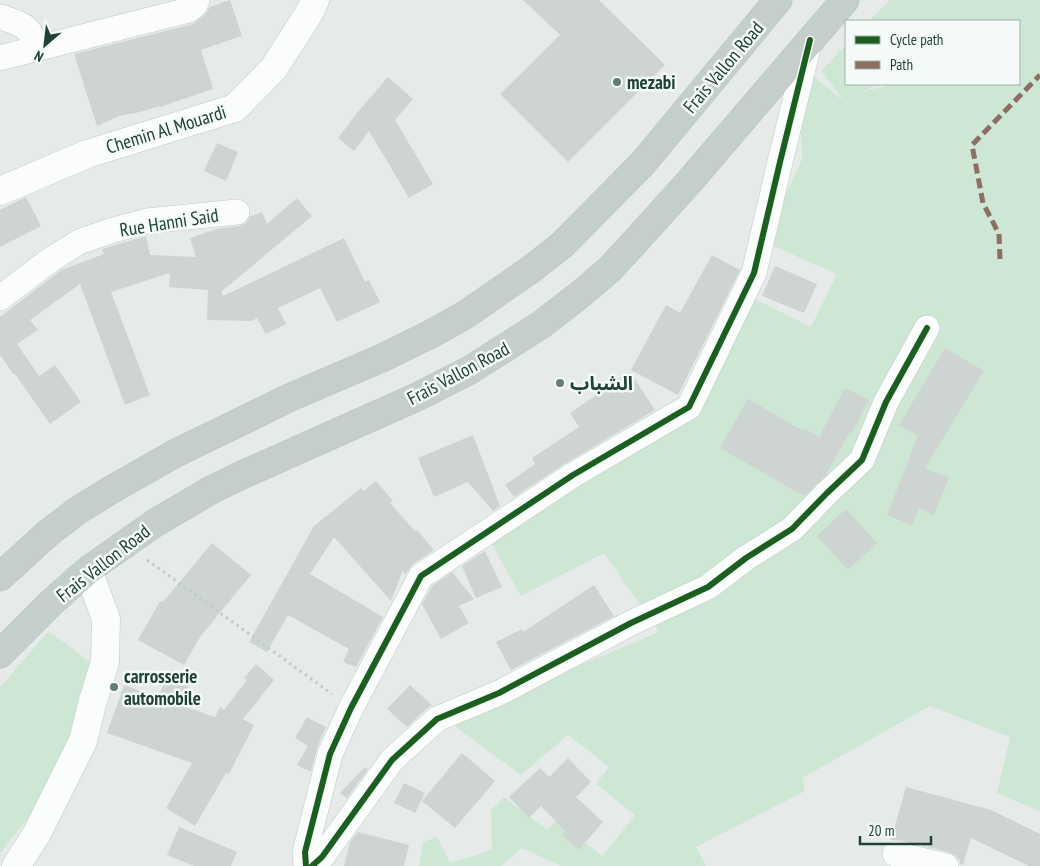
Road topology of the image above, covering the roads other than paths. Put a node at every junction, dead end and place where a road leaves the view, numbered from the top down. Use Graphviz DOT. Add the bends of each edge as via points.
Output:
graph roads {
  1 [pos="197,0"];
  2 [pos="315,0"];
  3 [pos="778,0"];
  4 [pos="845,0"];
  5 [pos="0,17"];
  6 [pos="810,40"];
  7 [pos="35,49"];
  8 [pos="0,58"];
  9 [pos="0,191"];
  10 [pos="237,212"];
  11 [pos="0,298"];
  12 [pos="927,328"];
  13 [pos="88,570"];
  14 [pos="0,577"];
  15 [pos="0,654"];
  16 [pos="895,854"];
  17 [pos="16,866"];
  18 [pos="306,866"];
  19 [pos="312,866"];
  20 [pos="946,866"];
  1 -- 7 [label="street" via="188,10"];
  2 -- 9 [label="street, Chemin Al Mouardi" via="274,68 235,108 87,154"];
  3 -- 14 [label="highway, Frais Vallon Road" via="643,163 541,262 432,334 176,453 109,491 47,534"];
  4 -- 6 [label="highway, Frais Vallon Road"];
  5 -- 7 [label="street" via="25,27 33,37"];
  6 -- 13 [label="highway, Frais Vallon Road" via="690,182 616,263 542,324 470,370 419,396 211,490 155,523"];
  6 -- 18 [label="street" via="754,274 689,407 573,475 421,576 330,754 305,852"];
  7 -- 8 [label="street"];
  10 -- 11 [label="street, Rue Hanni Said" via="147,221 95,236 50,260"];
  12 -- 19 [label="street" via="886,402 862,460 792,529 708,587 631,623 499,693 437,719 392,760 322,857"];
  13 -- 15 [label="highway, Frais Vallon Road"];
  13 -- 17 [label="street" via="106,619 106,662 83,741 36,835"];
  16 -- 20 [label="street"];
}
